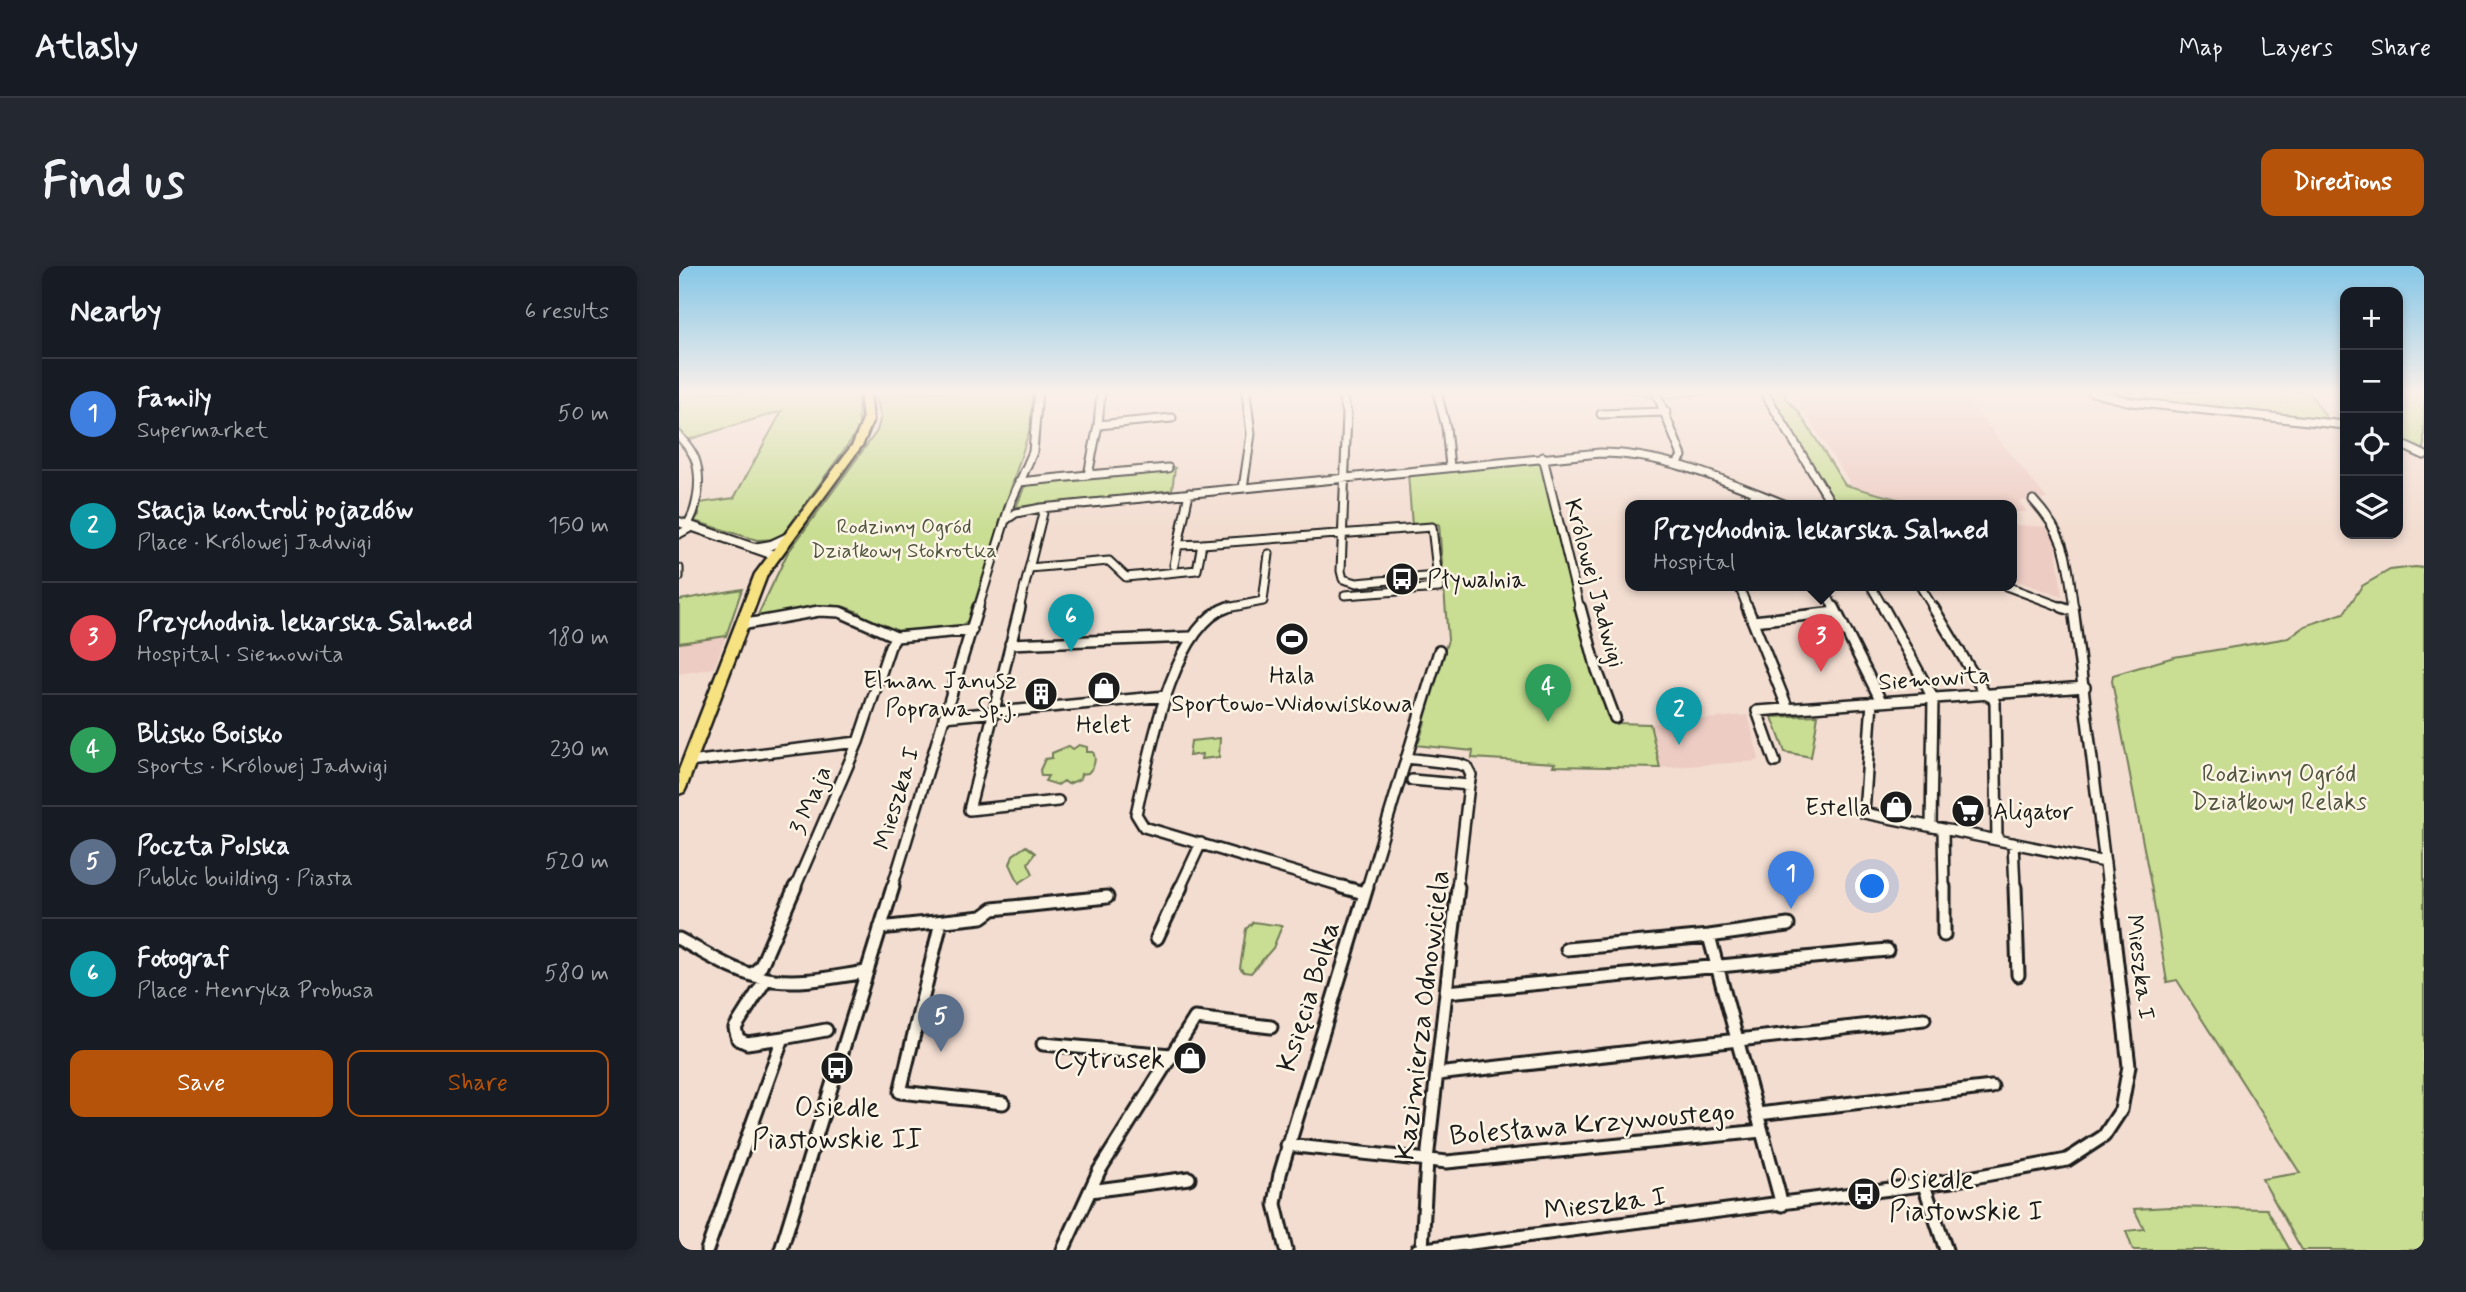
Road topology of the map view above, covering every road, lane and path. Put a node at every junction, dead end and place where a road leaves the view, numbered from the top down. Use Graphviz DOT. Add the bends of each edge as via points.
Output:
graph roads {
  1 [pos="680,438"];
  2 [pos="860,438"];
  3 [pos="1035,438"];
  4 [pos="1095,438"];
  5 [pos="1250,438"];
  6 [pos="1346,438"];
  7 [pos="1447,438"];
  8 [pos="1675,438"];
  9 [pos="1792,438"];
  10 [pos="2403,445"];
  11 [pos="2424,455"];
  12 [pos="1543,457"];
  13 [pos="1677,464"];
  14 [pos="1450,467"];
  15 [pos="1168,468"];
  16 [pos="1088,475"];
  17 [pos="1345,478"];
  18 [pos="1019,482"];
  19 [pos="1243,488"];
  20 [pos="1189,493"];
  21 [pos="1757,494"];
  22 [pos="1751,500"];
  23 [pos="1773,500"];
  24 [pos="1829,500"];
  25 [pos="2032,500"];
  26 [pos="1043,513"];
  27 [pos="1006,520"];
  28 [pos="686,524"];
  29 [pos="1343,533"];
  30 [pos="679,534"];
  31 [pos="788,537"];
  32 [pos="1202,544"];
  33 [pos="1178,545"];
  34 [pos="751,548"];
  35 [pos="1269,554"];
  36 [pos="774,555"];
  37 [pos="1174,565"];
  38 [pos="679,568"];
  39 [pos="1030,568"];
  40 [pos="1436,576"];
  41 [pos="679,577"];
  42 [pos="2017,590"];
  43 [pos="1741,591"];
  44 [pos="1826,591"];
  45 [pos="1874,591"];
  46 [pos="1923,591"];
  47 [pos="1345,595"];
  48 [pos="2073,611"];
  49 [pos="1836,612"];
  50 [pos="1753,621"];
  51 [pos="741,625"];
  52 [pos="972,630"];
  53 [pos="896,637"];
  54 [pos="1191,637"];
  55 [pos="1010,644"];
  56 [pos="1439,652"];
  57 [pos="2085,687"];
  58 [pos="1985,694"];
  59 [pos="1166,696"];
  60 [pos="1933,698"];
  61 [pos="1877,702"];
  62 [pos="1788,709"];
  63 [pos="992,713"];
  64 [pos="944,718"];
  65 [pos="1615,718"];
  66 [pos="858,742"];
  67 [pos="1406,758"];
  68 [pos="689,762"];
  69 [pos="1775,762"];
  70 [pos="1412,780"];
  71 [pos="1469,785"];
  72 [pos="679,788"];
  73 [pos="1058,802"];
  74 [pos="1931,827"];
  75 [pos="1943,829"];
  76 [pos="1997,840"];
  77 [pos="1201,843"];
  78 [pos="2013,843"];
  79 [pos="2105,862"];
  80 [pos="1364,892"];
  81 [pos="1107,897"];
  82 [pos="941,922"];
  83 [pos="1788,925"];
  84 [pos="880,928"];
  85 [pos="1944,935"];
  86 [pos="1710,936"];
  87 [pos="1157,938"];
  88 [pos="679,939"];
  89 [pos="1567,949"];
  90 [pos="1887,950"];
  91 [pos="1718,967"];
  92 [pos="867,972"];
  93 [pos="752,975"];
  94 [pos="2018,975"];
  95 [pos="766,979"];
  96 [pos="1447,992"];
  97 [pos="1924,1019"];
  98 [pos="1271,1027"];
  99 [pos="827,1030"];
  100 [pos="783,1038"];
  101 [pos="1738,1041"];
  102 [pos="1043,1044"];
  103 [pos="1171,1055"];
  104 [pos="1437,1074"];
  105 [pos="1992,1087"];
  106 [pos="1003,1103"];
  107 [pos="1758,1114"];
  108 [pos="1762,1131"];
  109 [pos="1287,1145"];
  110 [pos="1427,1160"];
  111 [pos="1189,1178"];
  112 [pos="1924,1185"];
  113 [pos="1090,1191"];
  114 [pos="1782,1205"];
  115 [pos="707,1250"];
  116 [pos="781,1250"];
  117 [pos="1063,1250"];
  118 [pos="1286,1250"];
  119 [pos="1419,1250"];
  120 [pos="1946,1250"];
  1 -- 28 [label="street" via="698,470 694,516"];
  2 -- 31 [label="main road"];
  3 -- 18 [label="street" via="1034,452"];
  4 -- 16 [label="street"];
  5 -- 19 [label="street"];
  6 -- 17 [label="street"];
  7 -- 14 [label="street"];
  8 -- 13 [label="street" via="1682,456"];
  9 -- 24 [label="street"];
  10 -- 11 [label="street"];
  12 -- 13 [label="street" via="1616,453"];
  12 -- 14 [label="street"];
  12 -- 65 [label="street, Królowej Jadwigi" via="1574,589"];
  13 -- 21 [label="street"];
  14 -- 17 [label="street"];
  15 -- 16 [label="street"];
  16 -- 18 [label="street"];
  17 -- 19 [label="street"];
  17 -- 29 [label="street"];
  18 -- 27 [label="street"];
  19 -- 20 [label="street"];
  20 -- 27 [label="street" via="1025,510"];
  20 -- 33 [label="street"];
  21 -- 22 [label="street"];
  21 -- 23 [label="street"];
  25 -- 48 [label="street, Mieszka I" via="2061,534"];
  26 -- 39 [label="street"];
  27 -- 52 [label="street, Mieszka I"];
  28 -- 30 [label="street"];
  28 -- 34 [label="street"];
  29 -- 32 [label="street"];
  29 -- 40 [label="street" via="1432,527"];
  29 -- 40 [label="street" via="1342,575 1349,582"];
  31 -- 34 [label="street"];
  31 -- 36 [label="main road"];
  32 -- 33 [label="street"];
  32 -- 39 [label="street" via="1197,570 1126,577 1109,561"];
  33 -- 37 [label="street"];
  34 -- 36 [label="street"];
  35 -- 54 [label="street" via="1263,601 1220,609"];
  36 -- 51 [label="main road" via="761,574"];
  38 -- 41 [label="street"];
  39 -- 55 [label="street"];
  40 -- 47 [label="street" via="1439,588"];
  42 -- 48 [label="street"];
  43 -- 50 [label="street"];
  44 -- 49 [label="street"];
  45 -- 60 [label="street"];
  46 -- 58 [label="street"];
  48 -- 57 [label="street, Mieszka I"];
  49 -- 50 [label="street"];
  49 -- 61 [label="street"];
  50 -- 62 [label="street"];
  51 -- 53 [label="street" via="819,611 840,612"];
  51 -- 68 [label="main road"];
  52 -- 53 [label="street"];
  52 -- 64 [label="street, Mieszka I"];
  53 -- 66 [label="street, 3 Maja"];
  54 -- 55 [label="street"];
  54 -- 59 [label="street"];
  55 -- 63 [label="street"];
  56 -- 67 [label="street, Księcia Bolka"];
  57 -- 58 [label="street, Siemowita"];
  57 -- 79 [label="street, Mieszka I"];
  58 -- 60 [label="street, Siemowita"];
  58 -- 76 [label="street" via="1994,703"];
  59 -- 63 [label="street"];
  59 -- 77 [label="street" via="1136,814 1144,827"];
  60 -- 61 [label="street, Siemowita"];
  60 -- 74 [label="street"];
  61 -- 62 [label="street, Siemowita"];
  61 -- 74 [label="street" via="1864,813"];
  62 -- 69 [label="street, Siemowita" via="1757,711"];
  63 -- 64 [label="street"];
  63 -- 73 [label="street" via="969,810"];
  64 -- 84 [label="street, Mieszka I"];
  66 -- 68 [label="street"];
  66 -- 93 [label="street, 3 Maja" via="761,966"];
  67 -- 71 [label="street" via="1467,767"];
  67 -- 80 [label="street, Księcia Bolka"];
  68 -- 72 [label="main road"];
  70 -- 71 [label="street"];
  71 -- 96 [label="street, Kazimierza Odnowiciela"];
  74 -- 75 [label="street"];
  75 -- 76 [label="street"];
  75 -- 85 [label="street"];
  76 -- 78 [label="street"];
  77 -- 80 [label="street"];
  77 -- 87 [label="street"];
  78 -- 79 [label="street"];
  78 -- 94 [label="street"];
  79 -- 112 [label="street, Mieszka I" via="2129,1066 2118,1116 2104,1136 2067,1160"];
  80 -- 109 [label="street, Księcia Bolka"];
  81 -- 82 [label="street" via="993,909 982,917"];
  82 -- 84 [label="street"];
  82 -- 106 [label="street" via="900,1091"];
  83 -- 86 [label="street"];
  84 -- 92 [label="street, Mieszka I"];
  86 -- 89 [label="street"];
  86 -- 91 [label="street, Bolesława Krzywoustego"];
  88 -- 93 [label="street"];
  90 -- 91 [label="street"];
  91 -- 96 [label="street"];
  91 -- 101 [label="street, Bolesława Krzywoustego"];
  92 -- 95 [label="street"];
  92 -- 116 [label="street, Mieszka I"];
  93 -- 95 [label="street"];
  95 -- 100 [label="street" via="735,1028 736,1034 747,1042"];
  96 -- 104 [label="street, Kazimierza Odnowiciela"];
  97 -- 101 [label="street"];
  98 -- 103 [label="street" via="1195,1018"];
  99 -- 100 [label="street"];
  100 -- 115 [label="street"];
  101 -- 104 [label="street"];
  101 -- 107 [label="street, Bolesława Krzywoustego"];
  102 -- 103 [label="street"];
  103 -- 113 [label="street"];
  104 -- 110 [label="street, Kazimierza Odnowiciela"];
  105 -- 107 [label="street, Bolesława Krzywoustego"];
  107 -- 108 [label="street, Bolesława Krzywoustego"];
  108 -- 110 [label="street, Bolesława Krzywoustego" via="1447,1162"];
  108 -- 114 [label="street, Bolesława Krzywoustego"];
  109 -- 110 [label="street, Bolesława Krzywoustego"];
  109 -- 118 [label="street, Księcia Bolka" via="1275,1204"];
  110 -- 119 [label="street, Kazimierza Odnowiciela"];
  111 -- 113 [label="street"];
  112 -- 114 [label="street, Mieszka I"];
  112 -- 120 [label="street"];
  113 -- 117 [label="street"];
  114 -- 119 [label="street, Mieszka I"];
}
